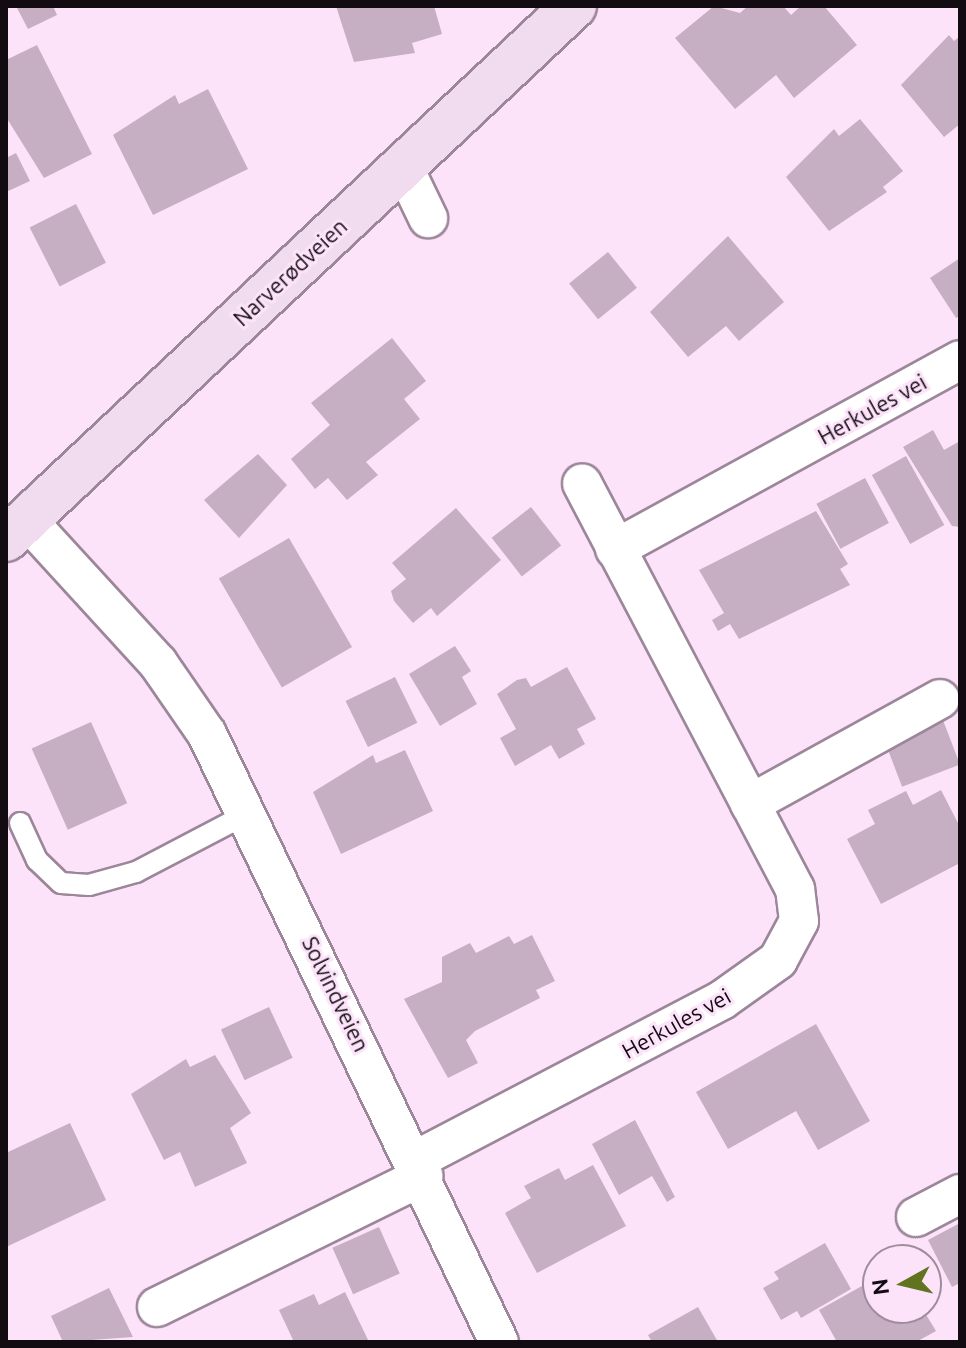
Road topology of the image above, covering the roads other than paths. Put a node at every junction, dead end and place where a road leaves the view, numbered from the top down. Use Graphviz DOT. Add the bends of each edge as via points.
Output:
graph roads {
  1 [pos="574,6"];
  2 [pos="403,166"];
  3 [pos="428,218"];
  4 [pos="960,360"];
  5 [pos="582,484"];
  6 [pos="16,529"];
  7 [pos="615,549"];
  8 [pos="940,699"];
  9 [pos="750,804"];
  10 [pos="249,813"];
  11 [pos="20,823"];
  12 [pos="420,1168"];
  13 [pos="960,1194"];
  14 [pos="916,1217"];
  15 [pos="157,1307"];
  16 [pos="499,1342"];
  1 -- 2 [label="main road, Narverødveien"];
  2 -- 3 [label="street"];
  2 -- 6 [label="main road, Narverødveien"];
  4 -- 7 [label="street, Herkules vei"];
  5 -- 7 [label="street, Herkules vei"];
  6 -- 10 [label="street, Solvindveien" via="158,663"];
  7 -- 9 [label="street, Herkules vei"];
  8 -- 9 [label="street"];
  9 -- 12 [label="street, Herkules vei" via="799,904 793,938 778,960 722,1000"];
  10 -- 11 [label="lane" via="136,872 89,885 61,883 37,860"];
  10 -- 12 [label="street, Solvindveien"];
  12 -- 15 [label="street"];
  12 -- 16 [label="street, Solvindveien"];
  13 -- 14 [label="street"];
}
